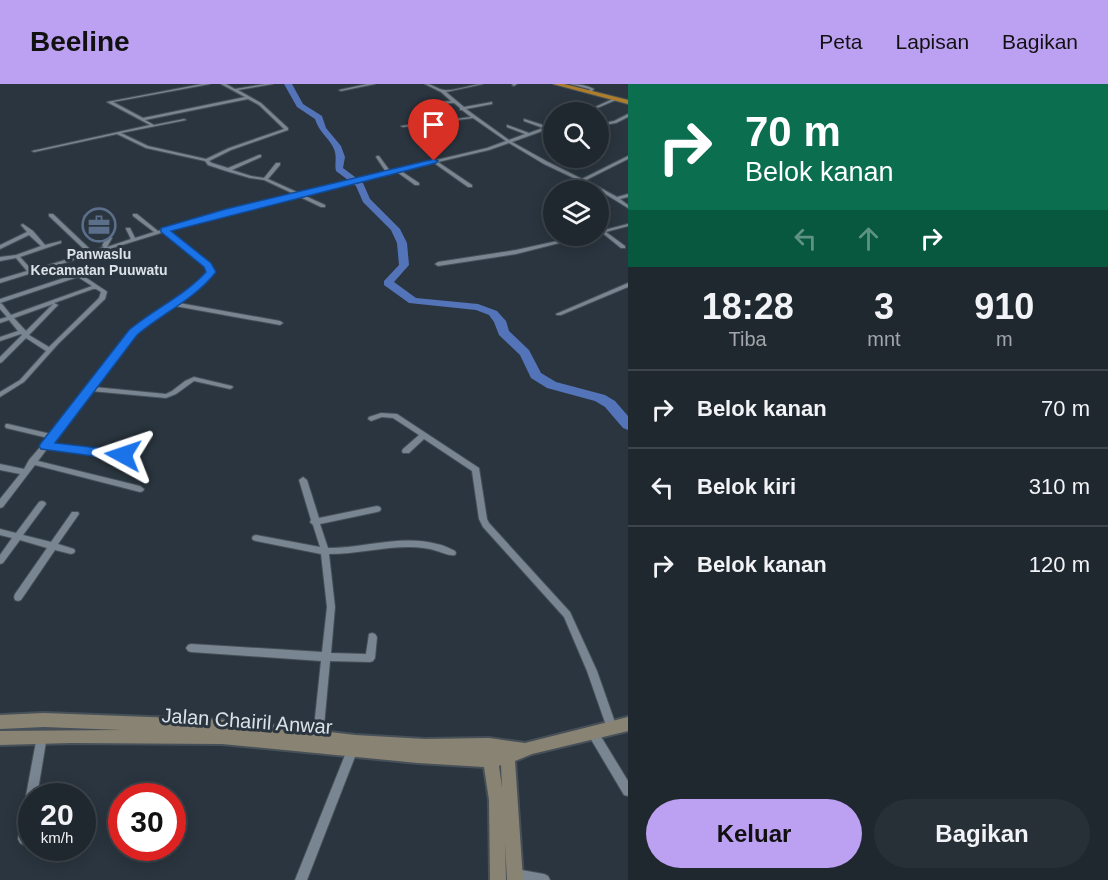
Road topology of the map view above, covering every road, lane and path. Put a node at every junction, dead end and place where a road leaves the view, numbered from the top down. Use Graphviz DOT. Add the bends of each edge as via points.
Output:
graph roads {
  1 [pos="208,84"];
  2 [pos="223,84"];
  3 [pos="271,84"];
  4 [pos="373,84"];
  5 [pos="427,84"];
  6 [pos="481,84"];
  7 [pos="556,84"];
  8 [pos="572,84"];
  9 [pos="198,85"];
  10 [pos="358,85"];
  11 [pos="235,90"];
  12 [pos="341,90"];
  13 [pos="443,91"];
  14 [pos="590,92"];
  15 [pos="247,98"];
  16 [pos="624,99"];
  17 [pos="454,102"];
  18 [pos="491,103"];
  19 [pos="428,104"];
  20 [pos="609,104"];
  21 [pos="461,109"];
  22 [pos="628,115"];
  23 [pos="471,118"];
  24 [pos="144,119"];
  25 [pos="184,120"];
  26 [pos="525,120"];
  27 [pos="609,123"];
  28 [pos="154,126"];
  29 [pos="403,126"];
  30 [pos="508,126"];
  31 [pos="543,128"];
  32 [pos="543,130"];
  33 [pos="117,133"];
  34 [pos="529,134"];
  35 [pos="509,142"];
  36 [pos="34,151"];
  37 [pos="260,156"];
  38 [pos="378,157"];
  39 [pos="628,157"];
  40 [pos="207,160"];
  41 [pos="434,161"];
  42 [pos="278,164"];
  43 [pos="228,170"];
  44 [pos="397,170"];
  45 [pos="388,172"];
  46 [pos="265,179"];
  47 [pos="583,180"];
  48 [pos="417,184"];
  49 [pos="470,186"];
  50 [pos="299,194"];
  51 [pos="609,195"];
  52 [pos="628,195"];
  53 [pos="616,199"];
  54 [pos="323,206"];
  55 [pos="628,207"];
  56 [pos="51,215"];
  57 [pos="135,215"];
  58 [pos="86,217"];
  59 [pos="23,225"];
  60 [pos="628,225"];
  61 [pos="128,229"];
  62 [pos="609,229"];
  63 [pos="164,230"];
  64 [pos="31,232"];
  65 [pos="156,232"];
  66 [pos="609,237"];
  67 [pos="133,239"];
  68 [pos="59,242"];
  69 [pos="543,246"];
  70 [pos="44,247"];
  71 [pos="104,247"];
  72 [pos="626,248"];
  73 [pos="0,249"];
  74 [pos="90,252"];
  75 [pos="17,256"];
  76 [pos="7,257"];
  77 [pos="0,259"];
  78 [pos="438,264"];
  79 [pos="30,271"];
  80 [pos="0,280"];
  81 [pos="628,285"];
  82 [pos="97,287"];
  83 [pos="58,301"];
  84 [pos="0,303"];
  85 [pos="174,304"];
  86 [pos="559,314"];
  87 [pos="11,317"];
  88 [pos="0,321"];
  89 [pos="280,323"];
  90 [pos="24,333"];
  91 [pos="0,339"];
  92 [pos="49,350"];
  93 [pos="0,361"];
  94 [pos="230,387"];
  95 [pos="88,389"];
  96 [pos="0,395"];
  97 [pos="371,419"];
  98 [pos="8,426"];
  99 [pos="423,435"];
  100 [pos="54,437"];
  101 [pos="46,446"];
  102 [pos="406,451"];
  103 [pos="123,455"];
  104 [pos="32,462"];
  105 [pos="0,467"];
  106 [pos="25,472"];
  107 [pos="303,480"];
  108 [pos="140,489"];
  109 [pos="42,504"];
  110 [pos="0,505"];
  111 [pos="377,509"];
  112 [pos="75,514"];
  113 [pos="314,522"];
  114 [pos="0,532"];
  115 [pos="18,536"];
  116 [pos="256,538"];
  117 [pos="53,545"];
  118 [pos="71,551"];
  119 [pos="325,551"];
  120 [pos="452,553"];
  121 [pos="0,561"];
  122 [pos="18,597"];
  123 [pos="372,637"];
  124 [pos="191,648"];
  125 [pos="328,657"];
  126 [pos="0,722"];
  127 [pos="628,724"];
  128 [pos="612,728"];
  129 [pos="593,733"];
  130 [pos="42,736"];
  131 [pos="318,737"];
  132 [pos="0,738"];
  133 [pos="354,745"];
  134 [pos="490,752"];
  135 [pos="507,752"];
  136 [pos="34,783"];
  137 [pos="628,791"];
  138 [pos="516,878"];
  139 [pos="301,880"];
  140 [pos="498,880"];
  141 [pos="544,880"];
  1 -- 9 [label="street"];
  2 -- 11 [label="street"];
  3 -- 11 [label="street"];
  4 -- 10 [label="street"];
  5 -- 13 [label="street"];
  6 -- 13 [label="street"];
  7 -- 14 [label="highway"];
  8 -- 14 [label="street" via="590,88"];
  9 -- 24 [label="street" via="109,102"];
  10 -- 12 [label="street"];
  11 -- 15 [label="street"];
  13 -- 17 [label="street"];
  14 -- 16 [label="highway"];
  15 -- 24 [label="street"];
  15 -- 40 [label="street" via="273,114 287,129"];
  16 -- 20 [label="street"];
  17 -- 19 [label="street"];
  17 -- 21 [label="street"];
  18 -- 21 [label="street"];
  21 -- 23 [label="street"];
  22 -- 27 [label="street"];
  23 -- 29 [label="street"];
  23 -- 35 [label="street"];
  24 -- 28 [label="street"];
  25 -- 28 [label="street"];
  26 -- 31 [label="street"];
  28 -- 33 [label="street"];
  30 -- 34 [label="street"];
  32 -- 34 [label="street"];
  33 -- 36 [label="street"];
  33 -- 40 [label="street" via="147,147"];
  34 -- 35 [label="street"];
  35 -- 41 [label="street"];
  35 -- 47 [label="street"];
  37 -- 43 [label="street"];
  38 -- 45 [label="street"];
  39 -- 47 [label="street"];
  40 -- 43 [label="street"];
  41 -- 44 [label="street"];
  41 -- 49 [label="street"];
  42 -- 46 [label="street"];
  43 -- 46 [label="street"];
  44 -- 45 [label="street"];
  44 -- 48 [label="street"];
  45 -- 50 [label="street"];
  46 -- 50 [label="street"];
  50 -- 54 [label="street"];
  50 -- 63 [label="street"];
  51 -- 53 [label="street"];
  52 -- 53 [label="street"];
  53 -- 55 [label="street"];
  56 -- 74 [label="street"];
  57 -- 65 [label="street"];
  58 -- 71 [label="street" via="110,238"];
  59 -- 64 [label="street"];
  60 -- 62 [label="street"];
  61 -- 67 [label="street"];
  63 -- 65 [label="street"];
  63 -- 85 [label="street" via="212,272"];
  64 -- 70 [label="street"];
  64 -- 73 [label="street"];
  65 -- 67 [label="street"];
  66 -- 72 [label="street"];
  67 -- 71 [label="street"];
  68 -- 70 [label="street"];
  69 -- 78 [label="street"];
  70 -- 75 [label="street"];
  71 -- 74 [label="street"];
  73 -- 76 [label="street"];
  74 -- 79 [label="street"];
  75 -- 76 [label="street"];
  75 -- 79 [label="street"];
  76 -- 77 [label="street"];
  79 -- 80 [label="street"];
  81 -- 86 [label="street"];
  82 -- 83 [label="street"];
  82 -- 84 [label="street" via="76,275"];
  82 -- 92 [label="street" via="104,292 102,299"];
  83 -- 87 [label="street"];
  83 -- 90 [label="street"];
  84 -- 87 [label="street"];
  85 -- 89 [label="street"];
  85 -- 95 [label="street" via="133,333"];
  87 -- 88 [label="street"];
  87 -- 90 [label="street"];
  90 -- 91 [label="street"];
  90 -- 92 [label="street"];
  90 -- 93 [label="street"];
  92 -- 96 [label="street" via="22,381"];
  94 -- 95 [label="street" via="191,379 166,396"];
  95 -- 100 [label="street"];
  97 -- 99 [label="street" via="395,416"];
  98 -- 100 [label="street"];
  99 -- 102 [label="street"];
  99 -- 128 [label="street" via="476,470 486,525 567,615"];
  100 -- 101 [label="street"];
  101 -- 103 [label="street"];
  101 -- 104 [label="street"];
  104 -- 106 [label="street"];
  104 -- 108 [label="street"];
  105 -- 106 [label="street"];
  106 -- 110 [label="street"];
  107 -- 113 [label="street"];
  109 -- 115 [label="street"];
  111 -- 113 [label="street"];
  112 -- 117 [label="street"];
  113 -- 119 [label="street"];
  114 -- 115 [label="street"];
  115 -- 117 [label="street"];
  115 -- 121 [label="street"];
  116 -- 119 [label="street"];
  117 -- 118 [label="street"];
  117 -- 122 [label="street"];
  119 -- 120 [label="street" via="405,545 434,546"];
  119 -- 125 [label="street" via="331,607"];
  123 -- 125 [label="street" via="370,658"];
  124 -- 125 [label="street"];
  125 -- 131 [label="street"];
  126 -- 131 [label="main road, Jalan Chairil Anwar" via="229,727"];
  127 -- 128 [label="main road, Jalan Chairil Anwar"];
  128 -- 129 [label="main road, Jalan Chairil Anwar"];
  129 -- 135 [label="main road, Jalan Chairil Anwar"];
  129 -- 137 [label="street"];
  130 -- 132 [label="main road, Jalan Chairil Anwar"];
  130 -- 133 [label="main road, Jalan Chairil Anwar" via="222,737"];
  130 -- 136 [label="street"];
  131 -- 133 [label="main road, Jalan Chairil Anwar"];
  133 -- 134 [label="main road, Jalan Chairil Anwar" via="418,756"];
  133 -- 139 [label="street"];
  134 -- 135 [label="main road, Jalan Chairil Anwar"];
  134 -- 140 [label="main road"];
  135 -- 138 [label="main road"];
  138 -- 141 [label="street"];
}
